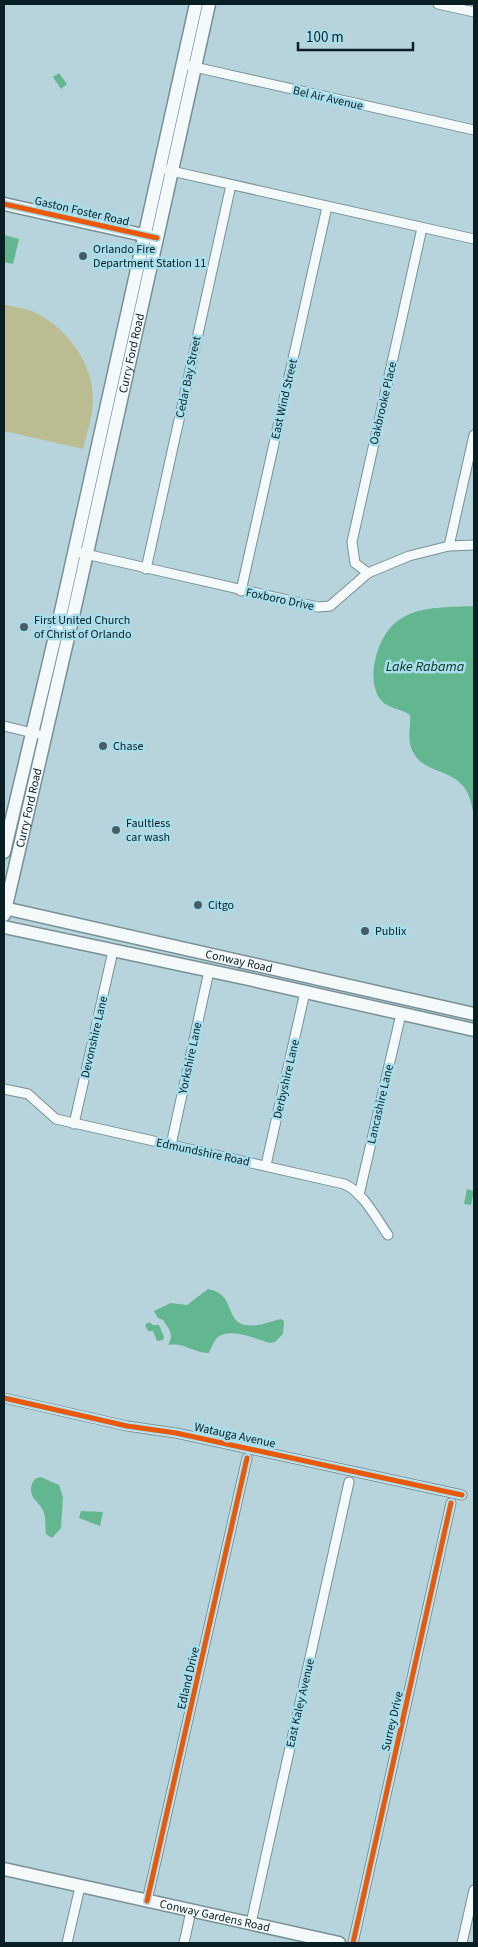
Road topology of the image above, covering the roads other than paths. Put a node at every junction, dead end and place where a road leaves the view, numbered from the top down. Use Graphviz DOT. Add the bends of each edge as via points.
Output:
graph roads {
  1 [pos="196,4"];
  2 [pos="209,4"];
  3 [pos="438,4"];
  4 [pos="474,12"];
  5 [pos="189,66"];
  6 [pos="474,130"];
  7 [pos="159,169"];
  8 [pos="172,171"];
  9 [pos="231,185"];
  10 [pos="4,204"];
  11 [pos="327,206"];
  12 [pos="422,228"];
  13 [pos="144,235"];
  14 [pos="157,238"];
  15 [pos="474,239"];
  16 [pos="474,435"];
  17 [pos="474,545"];
  18 [pos="449,546"];
  19 [pos="74,551"];
  20 [pos="87,554"];
  21 [pos="146,568"];
  22 [pos="70,569"];
  23 [pos="83,572"];
  24 [pos="368,573"];
  25 [pos="241,591"];
  26 [pos="40,698"];
  27 [pos="53,701"];
  28 [pos="4,726"];
  29 [pos="32,733"];
  30 [pos="45,736"];
  31 [pos="4,852"];
  32 [pos="4,911"];
  33 [pos="4,927"];
  34 [pos="113,951"];
  35 [pos="209,971"];
  36 [pos="306,977"];
  37 [pos="253,980"];
  38 [pos="341,984"];
  39 [pos="305,992"];
  40 [pos="401,1014"];
  41 [pos="474,1014"];
  42 [pos="474,1023"];
  43 [pos="459,1026"];
  44 [pos="474,1030"];
  45 [pos="4,1089"];
  46 [pos="74,1124"];
  47 [pos="171,1145"];
  48 [pos="266,1165"];
  49 [pos="359,1195"];
  50 [pos="388,1234"];
  51 [pos="4,1398"];
  52 [pos="247,1458"];
  53 [pos="349,1482"];
  54 [pos="462,1495"];
  55 [pos="451,1503"];
  56 [pos="4,1869"];
  57 [pos="80,1886"];
  58 [pos="474,1890"];
  59 [pos="147,1901"];
  60 [pos="191,1911"];
  61 [pos="251,1924"];
  62 [pos="67,1943"];
  63 [pos="184,1943"];
  64 [pos="338,1943"];
  65 [pos="353,1943"];
  66 [pos="462,1943"];
  1 -- 5 [label="main road, Curry Ford Road"];
  2 -- 5 [label="main road, Curry Ford Road"];
  3 -- 4 [label="street"];
  5 -- 6 [label="street, Bel Air Avenue"];
  5 -- 7 [label="main road, Curry Ford Road"];
  5 -- 8 [label="main road, Curry Ford Road"];
  7 -- 8 [label="street"];
  7 -- 13 [label="main road, Curry Ford Road"];
  8 -- 9 [label="street"];
  8 -- 14 [label="main road, Curry Ford Road"];
  9 -- 11 [label="street"];
  9 -- 21 [label="street, Cedar Bay Street"];
  10 -- 13 [label="main road, Gaston Foster Road"];
  11 -- 12 [label="street"];
  11 -- 25 [label="street, East Wind Street"];
  12 -- 15 [label="street"];
  12 -- 24 [label="street, Oakbrooke Place" via="352,542 355,563"];
  13 -- 14 [label="main road, Gaston Foster Road"];
  13 -- 19 [label="main road, Curry Ford Road"];
  14 -- 20 [label="main road, Curry Ford Road"];
  16 -- 18 [label="street"];
  17 -- 18 [label="street, Foxboro Drive"];
  18 -- 24 [label="street, Foxboro Drive" via="409,556"];
  19 -- 20 [label="street, Foxboro Drive"];
  19 -- 22 [label="main road, Curry Ford Road"];
  20 -- 21 [label="street, Foxboro Drive"];
  20 -- 23 [label="main road, Curry Ford Road"];
  21 -- 25 [label="street, Foxboro Drive"];
  22 -- 23 [label="street"];
  22 -- 26 [label="main road, Curry Ford Road"];
  23 -- 27 [label="main road, Curry Ford Road"];
  24 -- 25 [label="street, Foxboro Drive" via="330,606 318,607"];
  26 -- 27 [label="street"];
  26 -- 29 [label="main road, Curry Ford Road"];
  27 -- 30 [label="main road, Curry Ford Road"];
  28 -- 29 [label="street"];
  29 -- 30 [label="street"];
  29 -- 31 [label="main road, Curry Ford Road"];
  30 -- 32 [label="main road, Curry Ford Road"];
  32 -- 36 [label="main road, Conway Road"];
  33 -- 34 [label="main road, Conway Road"];
  34 -- 35 [label="main road, Conway Road"];
  34 -- 46 [label="street, Devonshire Lane"];
  35 -- 37 [label="main road, Conway Road"];
  35 -- 47 [label="street, Yorkshire Lane"];
  36 -- 37 [label="main road" via="297,982"];
  36 -- 38 [label="main road, Conway Road"];
  37 -- 39 [label="main road, Conway Road"];
  38 -- 39 [label="main road" via="320,986"];
  38 -- 41 [label="main road, Conway Road"];
  39 -- 40 [label="main road, Conway Road"];
  39 -- 48 [label="street, Derbyshire Lane"];
  40 -- 43 [label="main road, Conway Road"];
  40 -- 49 [label="street, Lancashire Lane"];
  42 -- 43 [label="main road"];
  43 -- 44 [label="main road, Conway Road"];
  45 -- 46 [label="street, Edmundshire Road" via="28,1094 56,1119"];
  46 -- 47 [label="street, Edmundshire Road"];
  47 -- 48 [label="street, Edmundshire Road"];
  48 -- 49 [label="street, Edmundshire Road" via="344,1184"];
  49 -- 50 [label="street, Edmundshire Road"];
  51 -- 54 [label="street, Watauga Avenue"];
  52 -- 59 [label="street, Edland Drive"];
  53 -- 61 [label="street, East Kaley Avenue"];
  55 -- 65 [label="street, Surrey Drive"];
  56 -- 57 [label="main road, Conway Gardens Road"];
  57 -- 59 [label="main road, Conway Gardens Road"];
  57 -- 62 [label="street"];
  58 -- 66 [label="street"];
  59 -- 60 [label="main road, Conway Gardens Road"];
  60 -- 61 [label="main road, Conway Gardens Road"];
  60 -- 63 [label="street"];
  61 -- 64 [label="main road, Conway Gardens Road"];
}
